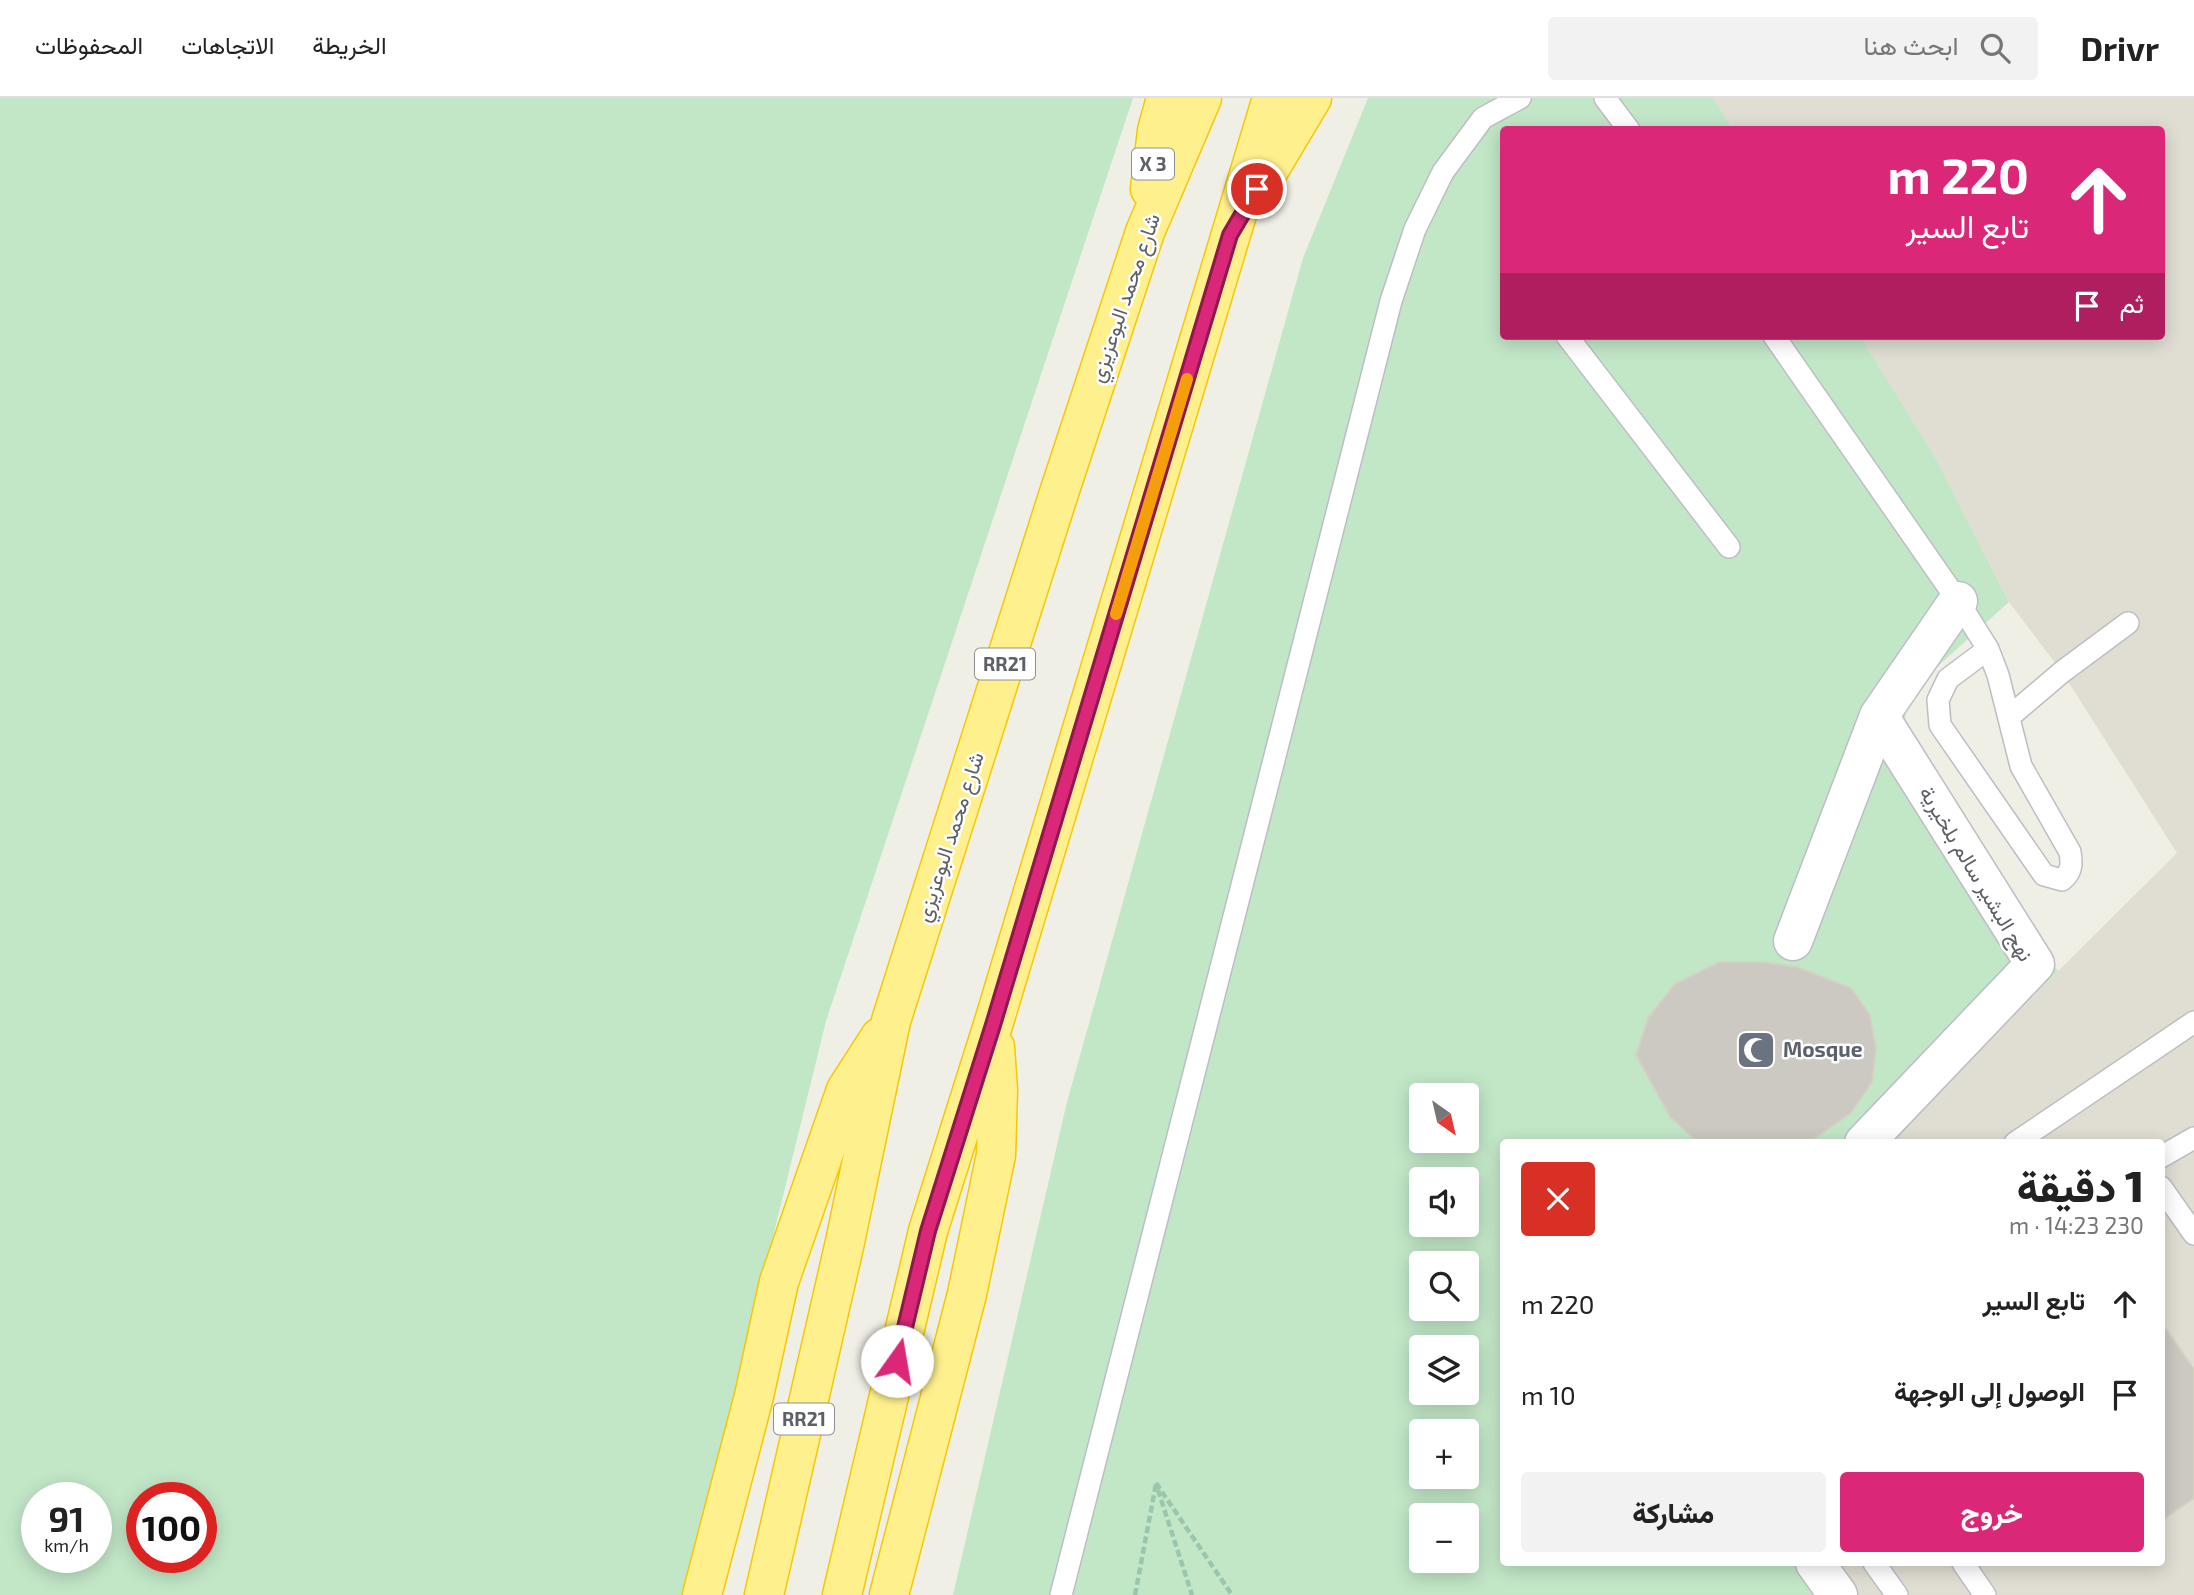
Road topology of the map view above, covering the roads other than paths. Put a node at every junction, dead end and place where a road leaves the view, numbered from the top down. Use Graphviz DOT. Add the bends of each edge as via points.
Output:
graph roads {
  1 [pos="1202,98"];
  2 [pos="1272,98"];
  3 [pos="1312,98"];
  4 [pos="1520,98"];
  5 [pos="1605,98"];
  6 [pos="1160,109"];
  7 [pos="1626,126"];
  8 [pos="1145,232"];
  9 [pos="1230,235"];
  10 [pos="1570,340"];
  11 [pos="1777,340"];
  12 [pos="1729,547"];
  13 [pos="1958,601"];
  14 [pos="2128,623"];
  15 [pos="1988,649"];
  16 [pos="1879,716"];
  17 [pos="2009,717"];
  18 [pos="1793,941"];
  19 [pos="891,1021"];
  20 [pos="2194,1022"];
  21 [pos="993,1025"];
  22 [pos="2194,1138"];
  23 [pos="1868,1139"];
  24 [pos="2021,1139"];
  25 [pos="2165,1155"];
  26 [pos="2165,1193"];
  27 [pos="2194,1234"];
  28 [pos="1817,1566"];
  29 [pos="1876,1566"];
  30 [pos="1965,1566"];
  31 [pos="702,1595"];
  32 [pos="764,1595"];
  33 [pos="842,1595"];
  34 [pos="889,1595"];
  35 [pos="1061,1595"];
  36 [pos="1838,1595"];
  37 [pos="1897,1595"];
  38 [pos="1985,1595"];
  1 -- 8 [label="highway, شارع محمد البوعزيزي / RR21"];
  2 -- 9 [label="highway"];
  3 -- 9 [label="highway"];
  4 -- 35 [label="lane" via="1483,118 1443,172 1415,229 1391,301"];
  5 -- 7 [label="lane"];
  6 -- 8 [label="highway, X 3"];
  8 -- 19 [label="highway, شارع محمد البوعزيزي / RR21"];
  9 -- 21 [label="highway"];
  10 -- 12 [label="lane"];
  11 -- 13 [label="lane"];
  13 -- 15 [label="lane"];
  13 -- 16 [label="street"];
  14 -- 17 [label="lane"];
  15 -- 17 [label="lane"];
  15 -- 17 [label="lane" via="1948,679 1938,700 1940,725 2044,875 2062,880 2069,874 2070,852 2021,766"];
  16 -- 18 [label="street"];
  16 -- 23 [label="street, نهج البشير سالم بلخيرية" via="2035,964"];
  19 -- 31 [label="highway" via="845,1090 779,1282"];
  19 -- 32 [label="highway, شارع محمد البوعزيزي / RR21"];
  20 -- 24 [label="lane"];
  21 -- 33 [label="highway" via="928,1231"];
  21 -- 34 [label="highway" via="996,1155 967,1294"];
  22 -- 25 [label="lane"];
  26 -- 27 [label="lane"];
  28 -- 36 [label="street"];
  29 -- 37 [label="lane"];
  30 -- 38 [label="lane"];
}
